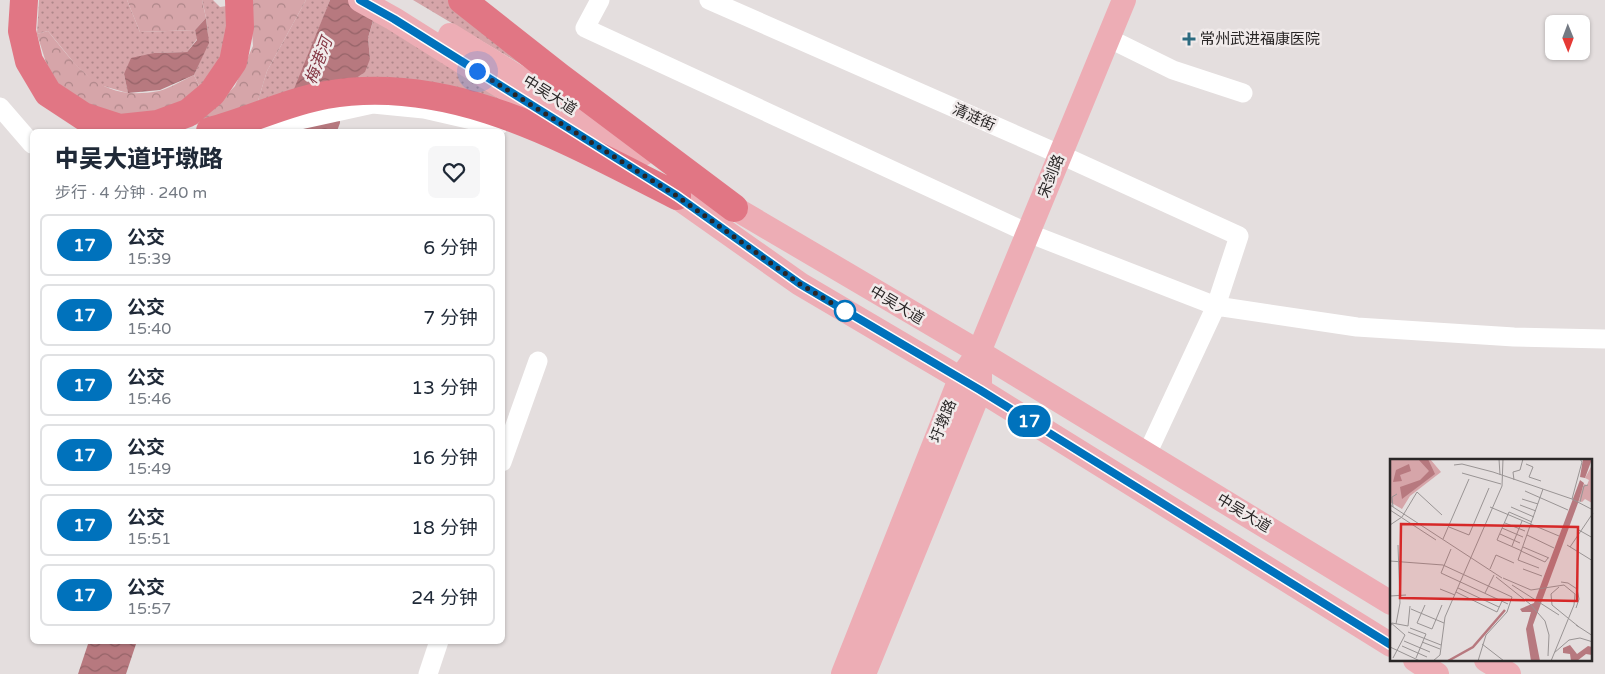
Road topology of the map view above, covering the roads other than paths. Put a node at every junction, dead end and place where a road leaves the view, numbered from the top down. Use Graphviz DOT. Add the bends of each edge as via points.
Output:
graph roads {
  1 [pos="239,0"];
  2 [pos="360,0"];
  3 [pos="462,0"];
  4 [pos="600,0"];
  5 [pos="708,0"];
  6 [pos="1124,0"];
  7 [pos="395,9"];
  8 [pos="18,10"];
  9 [pos="1108,38"];
  10 [pos="1244,93"];
  11 [pos="373,97"];
  12 [pos="0,107"];
  13 [pos="86,129"];
  14 [pos="230,129"];
  15 [pos="30,142"];
  16 [pos="1059,154"];
  17 [pos="677,196"];
  18 [pos="734,208"];
  19 [pos="1028,233"];
  20 [pos="753,251"];
  21 [pos="1216,306"];
  22 [pos="1605,339"];
  23 [pos="980,352"];
  24 [pos="538,361"];
  25 [pos="970,385"];
  26 [pos="505,454"];
  27 [pos="1147,454"];
  28 [pos="1390,602"];
  29 [pos="438,644"];
  30 [pos="1390,644"];
  31 [pos="1418,662"];
  32 [pos="1489,662"];
  33 [pos="428,674"];
  34 [pos="843,674"];
  35 [pos="864,674"];
  36 [pos="1437,674"];
  37 [pos="1508,674"];
  1 -- 8 [label="highway" via="240,27 233,62 212,93 188,112 158,124 120,128 84,116 48,93 28,61"];
  2 -- 7 [label="main road"];
  3 -- 18 [label="highway"];
  4 -- 19 [label="street" via="585,28"];
  5 -- 16 [label="street, 清涟街"];
  6 -- 9 [label="main road, 宋剑路"];
  7 -- 17 [label="main road, 中吴大道"];
  7 -- 18 [label="main road, 中吴大道"];
  8 -- 13 [label="highway" via="10,32 18,65 40,101"];
  9 -- 10 [label="street" via="1173,70"];
  9 -- 16 [label="main road, 宋剑路"];
  11 -- 14 [label="highway" via="325,95 278,108"];
  11 -- 17 [label="highway" via="418,93 503,113"];
  11 -- 20 [label="street" via="511,129 601,170"];
  12 -- 15 [label="street"];
  16 -- 19 [label="main road, 宋剑路"];
  16 -- 21 [label="street, 清涟街" via="1239,236"];
  17 -- 20 [label="main road, 中吴大道"];
  18 -- 23 [label="main road, 中吴大道"];
  19 -- 21 [label="street"];
  19 -- 23 [label="main road, 宋剑路"];
  20 -- 25 [label="main road, 中吴大道" via="800,284"];
  21 -- 22 [label="street" via="1357,327"];
  21 -- 27 [label="street"];
  23 -- 25 [label="main road, 圩墩路"];
  23 -- 27 [label="main road, 中吴大道"];
  24 -- 26 [label="street"];
  25 -- 30 [label="main road, 中吴大道"];
  25 -- 34 [label="main road, 圩墩路"];
  25 -- 35 [label="main road, 圩墩路"];
  27 -- 28 [label="main road, 中吴大道"];
  29 -- 33 [label="street"];
  31 -- 36 [label="main road"];
  32 -- 37 [label="main road"];
}
